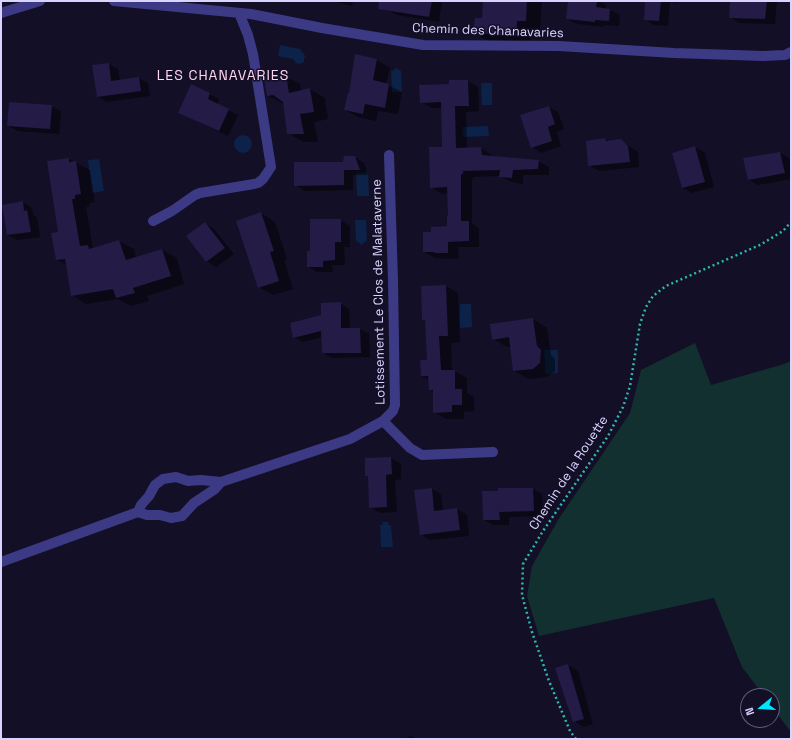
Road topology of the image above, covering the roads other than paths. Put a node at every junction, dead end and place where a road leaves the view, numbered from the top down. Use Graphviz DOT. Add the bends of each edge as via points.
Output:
graph roads {
  1 [pos="40,1"];
  2 [pos="114,1"];
  3 [pos="1,13"];
  4 [pos="239,13"];
  5 [pos="789,55"];
  6 [pos="389,155"];
  7 [pos="153,221"];
  8 [pos="383,421"];
  9 [pos="493,452"];
  10 [pos="221,482"];
  11 [pos="138,512"];
  12 [pos="1,562"];
  1 -- 3 [label="street"];
  2 -- 4 [label="street, Chemin des Chanavaries"];
  4 -- 5 [label="street, Chemin des Chanavaries" via="423,45 559,46 674,53"];
  4 -- 7 [label="street" via="253,54 270,167 258,183 200,193"];
  6 -- 8 [label="street, Lotissement Le Clos de Malataverne" via="395,405"];
  8 -- 9 [label="street, Lotissement Le Clos de Malataverne" via="410,448 422,454"];
  8 -- 10 [label="street" via="350,439"];
  10 -- 11 [label="street" via="182,516 171,518"];
  10 -- 11 [label="street" via="188,481 176,477 163,479 155,485 140,505"];
  11 -- 12 [label="street"];
}
